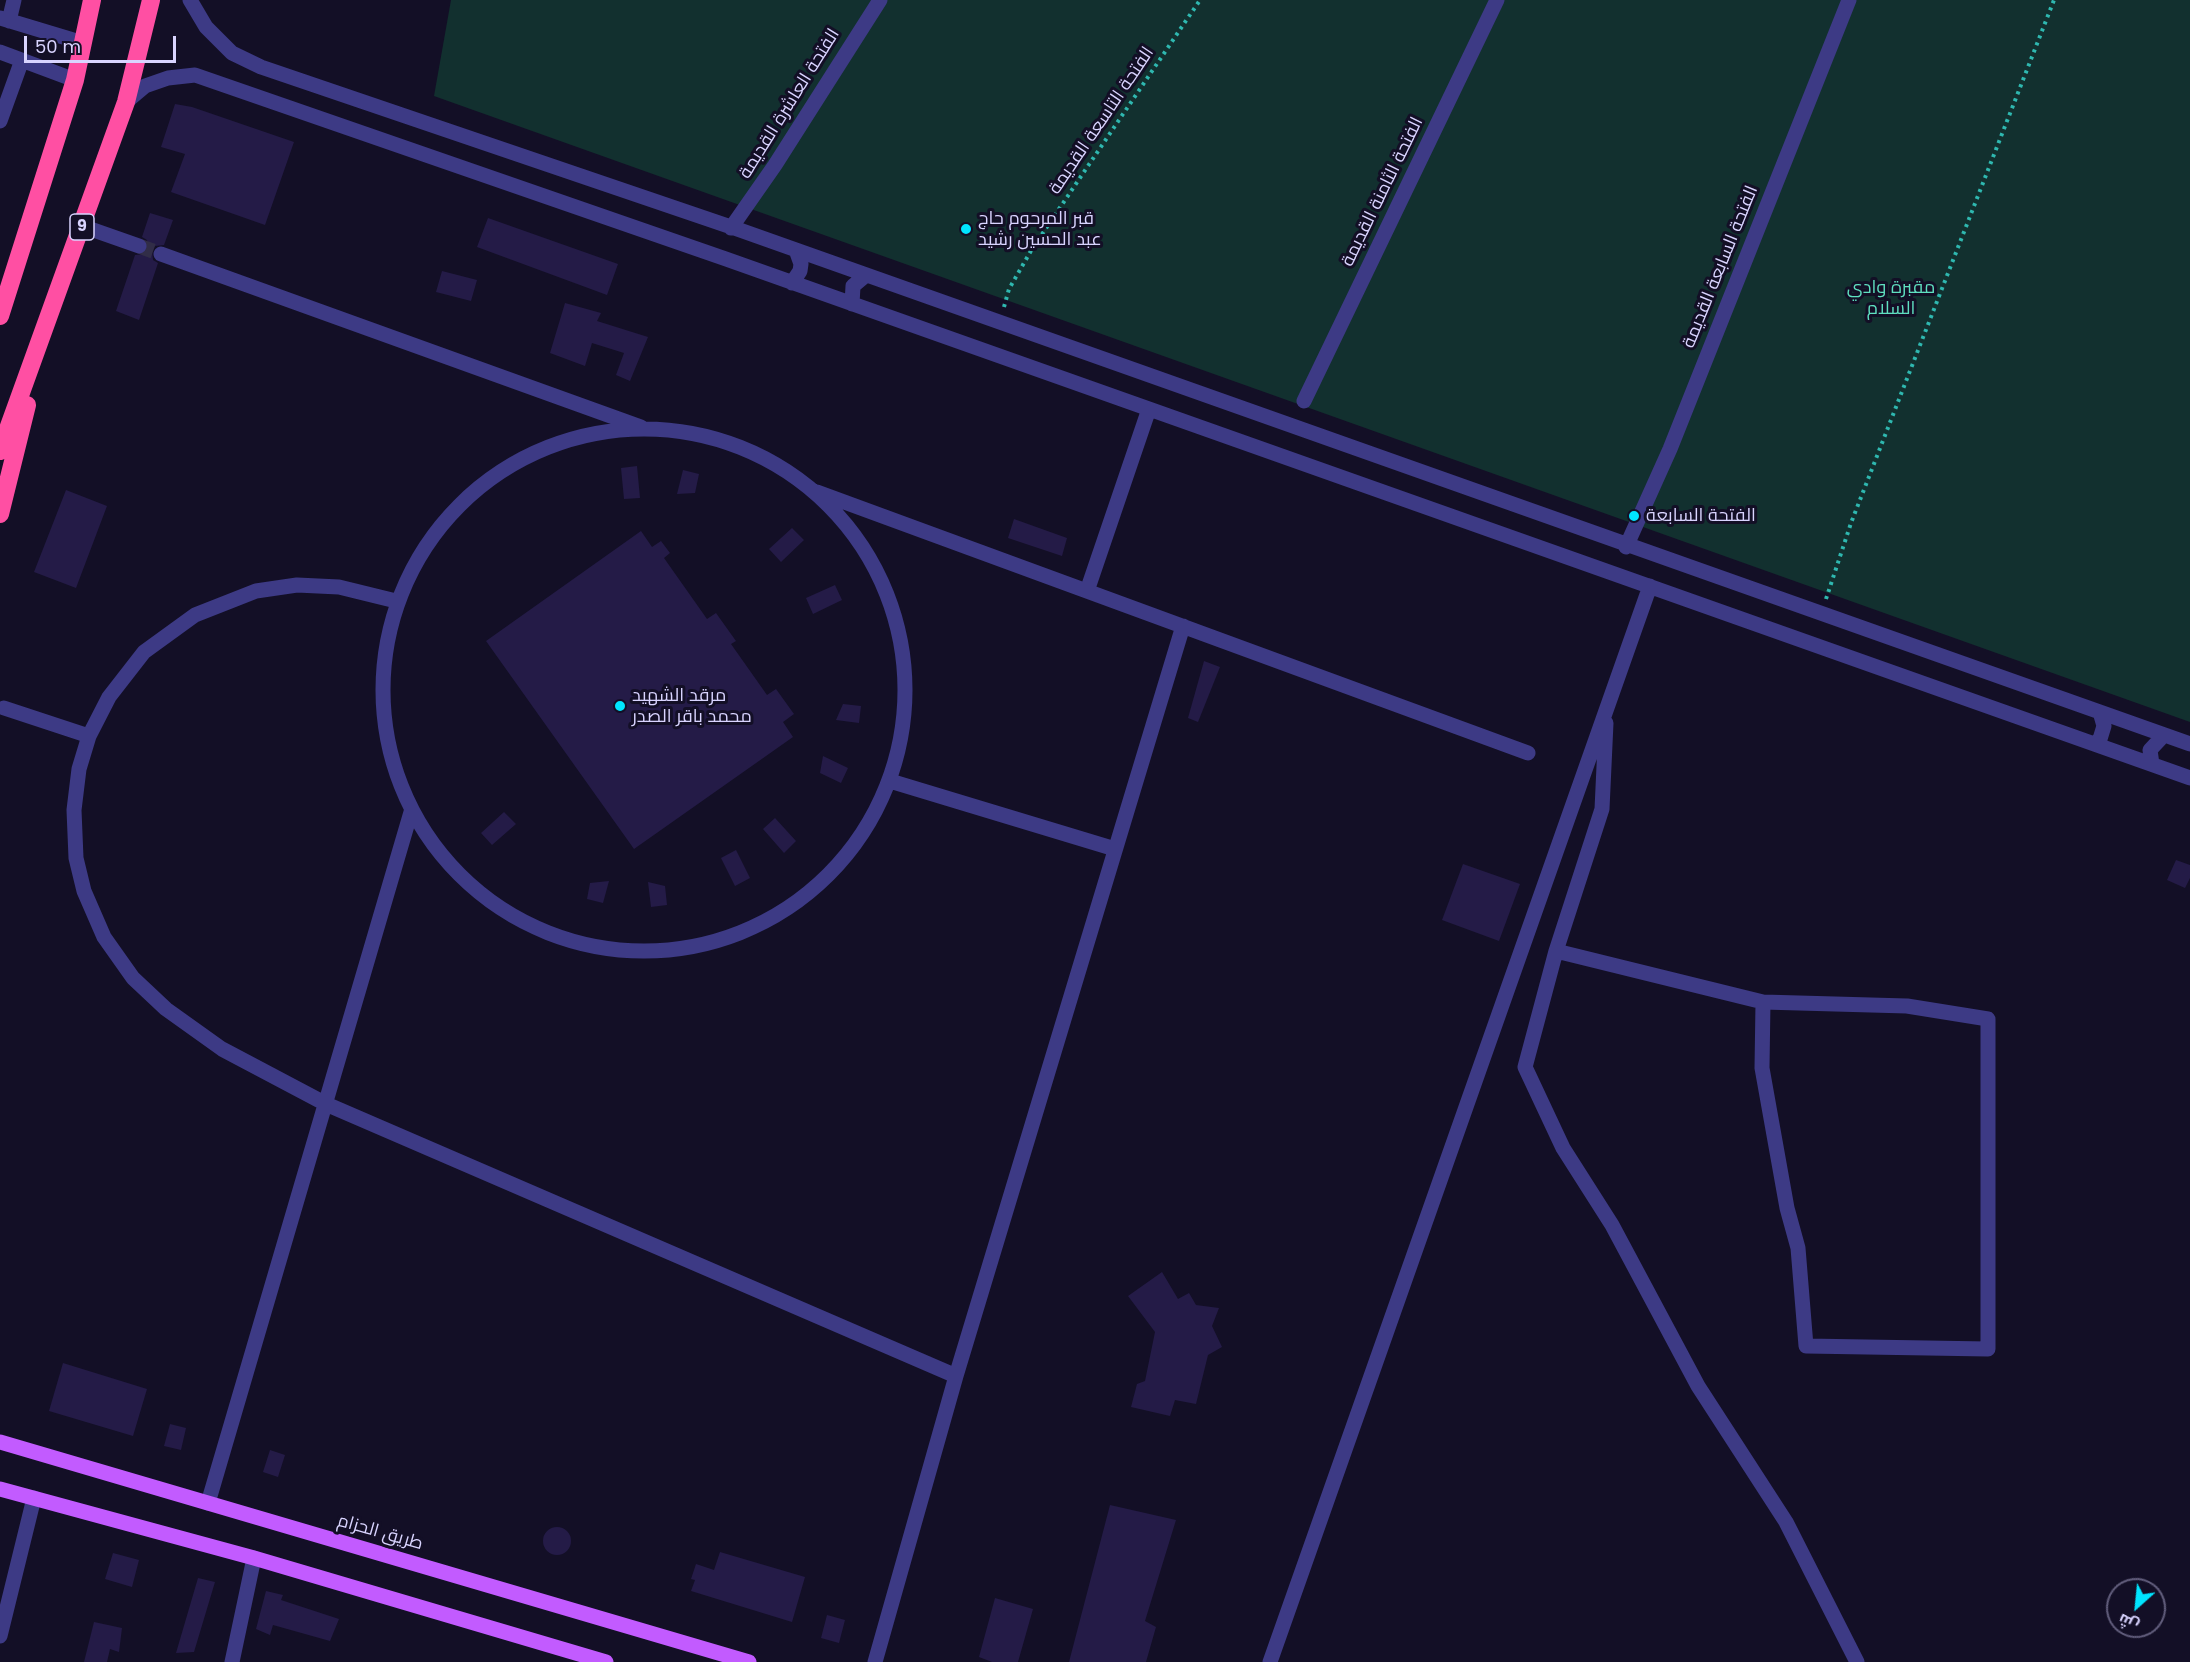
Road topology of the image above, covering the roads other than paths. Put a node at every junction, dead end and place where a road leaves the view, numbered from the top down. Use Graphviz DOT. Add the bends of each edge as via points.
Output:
graph roads {
  1 [pos="14,0"];
  2 [pos="92,0"];
  3 [pos="151,0"];
  4 [pos="190,0"];
  5 [pos="879,0"];
  6 [pos="1497,0"];
  7 [pos="1849,0"];
  8 [pos="5,20"];
  9 [pos="83,43"];
  10 [pos="0,52"];
  11 [pos="22,60"];
  12 [pos="75,80"];
  13 [pos="126,102"];
  14 [pos="0,121"];
  15 [pos="82,226"];
  16 [pos="731,228"];
  17 [pos="139,246"];
  18 [pos="796,250"];
  19 [pos="161,254"];
  20 [pos="866,275"];
  21 [pos="792,283"];
  22 [pos="852,304"];
  23 [pos="2,310"];
  24 [pos="48,320"];
  25 [pos="1304,401"];
  26 [pos="1149,409"];
  27 [pos="644,428"];
  28 [pos="0,451"];
  29 [pos="814,491"];
  30 [pos="0,514"];
  31 [pos="1626,546"];
  32 [pos="1650,586"];
  33 [pos="1087,591"];
  34 [pos="396,601"];
  35 [pos="1183,626"];
  36 [pos="1606,707"];
  37 [pos="4,708"];
  38 [pos="2100,712"];
  39 [pos="2164,735"];
  40 [pos="89,736"];
  41 [pos="2094,744"];
  42 [pos="2190,744"];
  43 [pos="1528,753"];
  44 [pos="2152,764"];
  45 [pos="2190,778"];
  46 [pos="890,781"];
  47 [pos="411,812"];
  48 [pos="1115,849"];
  49 [pos="1556,951"];
  50 [pos="1763,1002"];
  51 [pos="326,1104"];
  52 [pos="956,1376"];
  53 [pos="0,1442"];
  54 [pos="0,1489"];
  55 [pos="34,1498"];
  56 [pos="208,1503"];
  57 [pos="254,1558"];
  58 [pos="0,1636"];
  59 [pos="232,1662"];
  60 [pos="606,1662"];
  61 [pos="749,1662"];
  62 [pos="875,1662"];
  63 [pos="1270,1662"];
  64 [pos="1857,1662"];
  1 -- 8 [label="street"];
  2 -- 9 [label="highway"];
  3 -- 13 [label="highway, 9"];
  4 -- 16 [label="street" via="206,27 232,53 261,67"];
  5 -- 16 [label="street, الفتحة العاشرة القديمة"];
  6 -- 25 [label="street, الفتحة الثامنة القديمة"];
  7 -- 31 [label="street, الفتحة السابعة القديمة" via="1674,438"];
  8 -- 9 [label="street"];
  9 -- 12 [label="highway"];
  10 -- 11 [label="street"];
  11 -- 12 [label="street"];
  11 -- 14 [label="street"];
  12 -- 23 [label="highway"];
  13 -- 15 [label="highway, 9"];
  13 -- 21 [label="street" via="145,86 195,75"];
  15 -- 17 [label="street"];
  15 -- 24 [label="highway, 9"];
  16 -- 18 [label="street"];
  18 -- 20 [label="street"];
  18 -- 21 [label="street" via="801,264"];
  19 -- 27 [label="street"];
  20 -- 22 [label="street" via="853,286"];
  20 -- 31 [label="street"];
  21 -- 22 [label="street"];
  22 -- 26 [label="street"];
  24 -- 28 [label="highway, 9"];
  24 -- 30 [label="highway"];
  26 -- 32 [label="street"];
  26 -- 33 [label="street"];
  27 -- 29 [label="street" via="705,436 763,457"];
  27 -- 34 [label="street" via="580,436 520,458 468,495 425,544"];
  29 -- 33 [label="street"];
  29 -- 46 [label="street" via="851,530 879,575 898,625 906,677 904,720"];
  31 -- 38 [label="street"];
  32 -- 36 [label="street"];
  32 -- 41 [label="street"];
  33 -- 35 [label="street"];
  34 -- 40 [label="street" via="339,587 297,585 256,591 195,615 144,652 109,697"];
  34 -- 47 [label="street" via="383,654 382,708 391,761"];
  35 -- 43 [label="street"];
  35 -- 48 [label="street"];
  36 -- 49 [label="street" via="1602,809"];
  36 -- 63 [label="street"];
  37 -- 40 [label="street"];
  38 -- 39 [label="street"];
  38 -- 41 [label="street" via="2103,733"];
  39 -- 42 [label="street"];
  39 -- 44 [label="street" via="2150,750"];
  40 -- 51 [label="street" via="79,769 74,810 76,858 84,891 104,937 133,978 166,1009 222,1049"];
  41 -- 44 [label="street"];
  44 -- 45 [label="street"];
  46 -- 47 [label="street" via="863,835 825,881 776,917 721,941 662,952 601,949 543,932 490,902 446,861"];
  46 -- 48 [label="street"];
  47 -- 51 [label="street"];
  48 -- 52 [label="street"];
  49 -- 50 [label="street"];
  49 -- 64 [label="street" via="1525,1067 1563,1148 1612,1225 1698,1386 1786,1522"];
  50 -- 50 [label="street" via="1762,1068 1798,1248 1806,1346 1988,1349 1988,1019 1907,1006"];
  51 -- 52 [label="street"];
  51 -- 56 [label="street"];
  52 -- 62 [label="street"];
  53 -- 56 [label="main road, طريق الحزام"];
  54 -- 55 [label="main road"];
  55 -- 57 [label="main road"];
  55 -- 58 [label="street"];
  56 -- 61 [label="main road, طريق الحزام"];
  57 -- 59 [label="street"];
  57 -- 60 [label="main road"];
}
